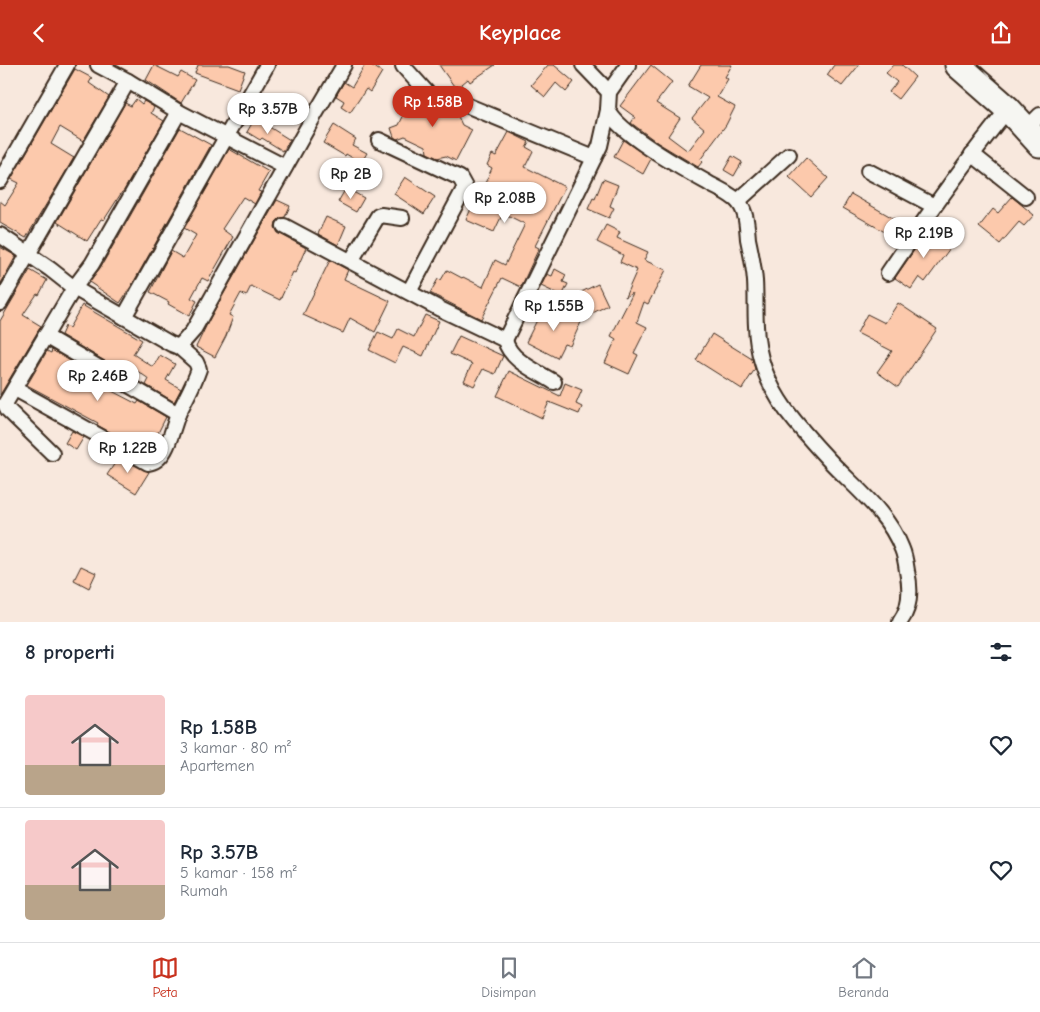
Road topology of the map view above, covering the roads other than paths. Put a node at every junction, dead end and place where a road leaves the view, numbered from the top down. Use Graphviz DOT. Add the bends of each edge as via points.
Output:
graph roads {
  1 [pos="67,65"];
  2 [pos="98,65"];
  3 [pos="267,65"];
  4 [pos="344,65"];
  5 [pos="583,65"];
  6 [pos="628,65"];
  7 [pos="958,65"];
  8 [pos="404,66"];
  9 [pos="128,81"];
  10 [pos="609,92"];
  11 [pos="1008,109"];
  12 [pos="608,110"];
  13 [pos="179,112"];
  14 [pos="1035,129"];
  15 [pos="226,136"];
  16 [pos="379,140"];
  17 [pos="972,154"];
  18 [pos="789,155"];
  19 [pos="594,158"];
  20 [pos="285,167"];
  21 [pos="868,171"];
  22 [pos="0,181"];
  23 [pos="1026,197"];
  24 [pos="738,201"];
  25 [pos="934,206"];
  26 [pos="402,218"];
  27 [pos="284,225"];
  28 [pos="0,235"];
  29 [pos="28,255"];
  30 [pos="351,261"];
  31 [pos="888,273"];
  32 [pos="74,289"];
  33 [pos="409,292"];
  34 [pos="0,303"];
  35 [pos="124,317"];
  36 [pos="45,336"];
  37 [pos="505,340"];
  38 [pos="179,347"];
  39 [pos="554,382"];
  40 [pos="15,389"];
  41 [pos="178,414"];
  42 [pos="52,453"];
  43 [pos="900,622"];
  1 -- 22 [label="street"];
  2 -- 9 [label="street"];
  3 -- 15 [label="street"];
  4 -- 20 [label="street"];
  5 -- 10 [label="street"];
  6 -- 10 [label="street"];
  7 -- 11 [label="highway"];
  8 -- 19 [label="street" via="431,97 454,100"];
  9 -- 13 [label="street"];
  9 -- 29 [label="street"];
  10 -- 12 [label="street"];
  11 -- 14 [label="highway"];
  11 -- 17 [label="street"];
  12 -- 19 [label="street"];
  12 -- 24 [label="street" via="616,123 631,134"];
  13 -- 15 [label="street"];
  13 -- 32 [label="street" via="92,264"];
  15 -- 20 [label="street"];
  15 -- 35 [label="street"];
  16 -- 33 [label="street" via="460,178 465,187"];
  17 -- 23 [label="street"];
  17 -- 25 [label="street"];
  18 -- 24 [label="street"];
  19 -- 37 [label="street"];
  20 -- 38 [label="street" via="193,331"];
  21 -- 25 [label="street"];
  24 -- 43 [label="street" via="744,211 755,280 756,329 762,366 786,410 828,459 876,507 894,533 903,550 909,578 908,607"];
  25 -- 31 [label="street"];
  26 -- 30 [label="street" via="378,216"];
  27 -- 30 [label="street"];
  28 -- 29 [label="street"];
  29 -- 32 [label="street"];
  29 -- 34 [label="street"];
  30 -- 33 [label="street"];
  32 -- 35 [label="street"];
  32 -- 36 [label="street"];
  33 -- 37 [label="street"];
  35 -- 38 [label="street"];
  36 -- 40 [label="street"];
  36 -- 41 [label="street"];
  37 -- 39 [label="street" via="506,347 515,357"];
  38 -- 41 [label="street" via="199,369"];
  40 -- 41 [label="street" via="148,463 162,453"];
  40 -- 42 [label="street" via="6,407"];
}
